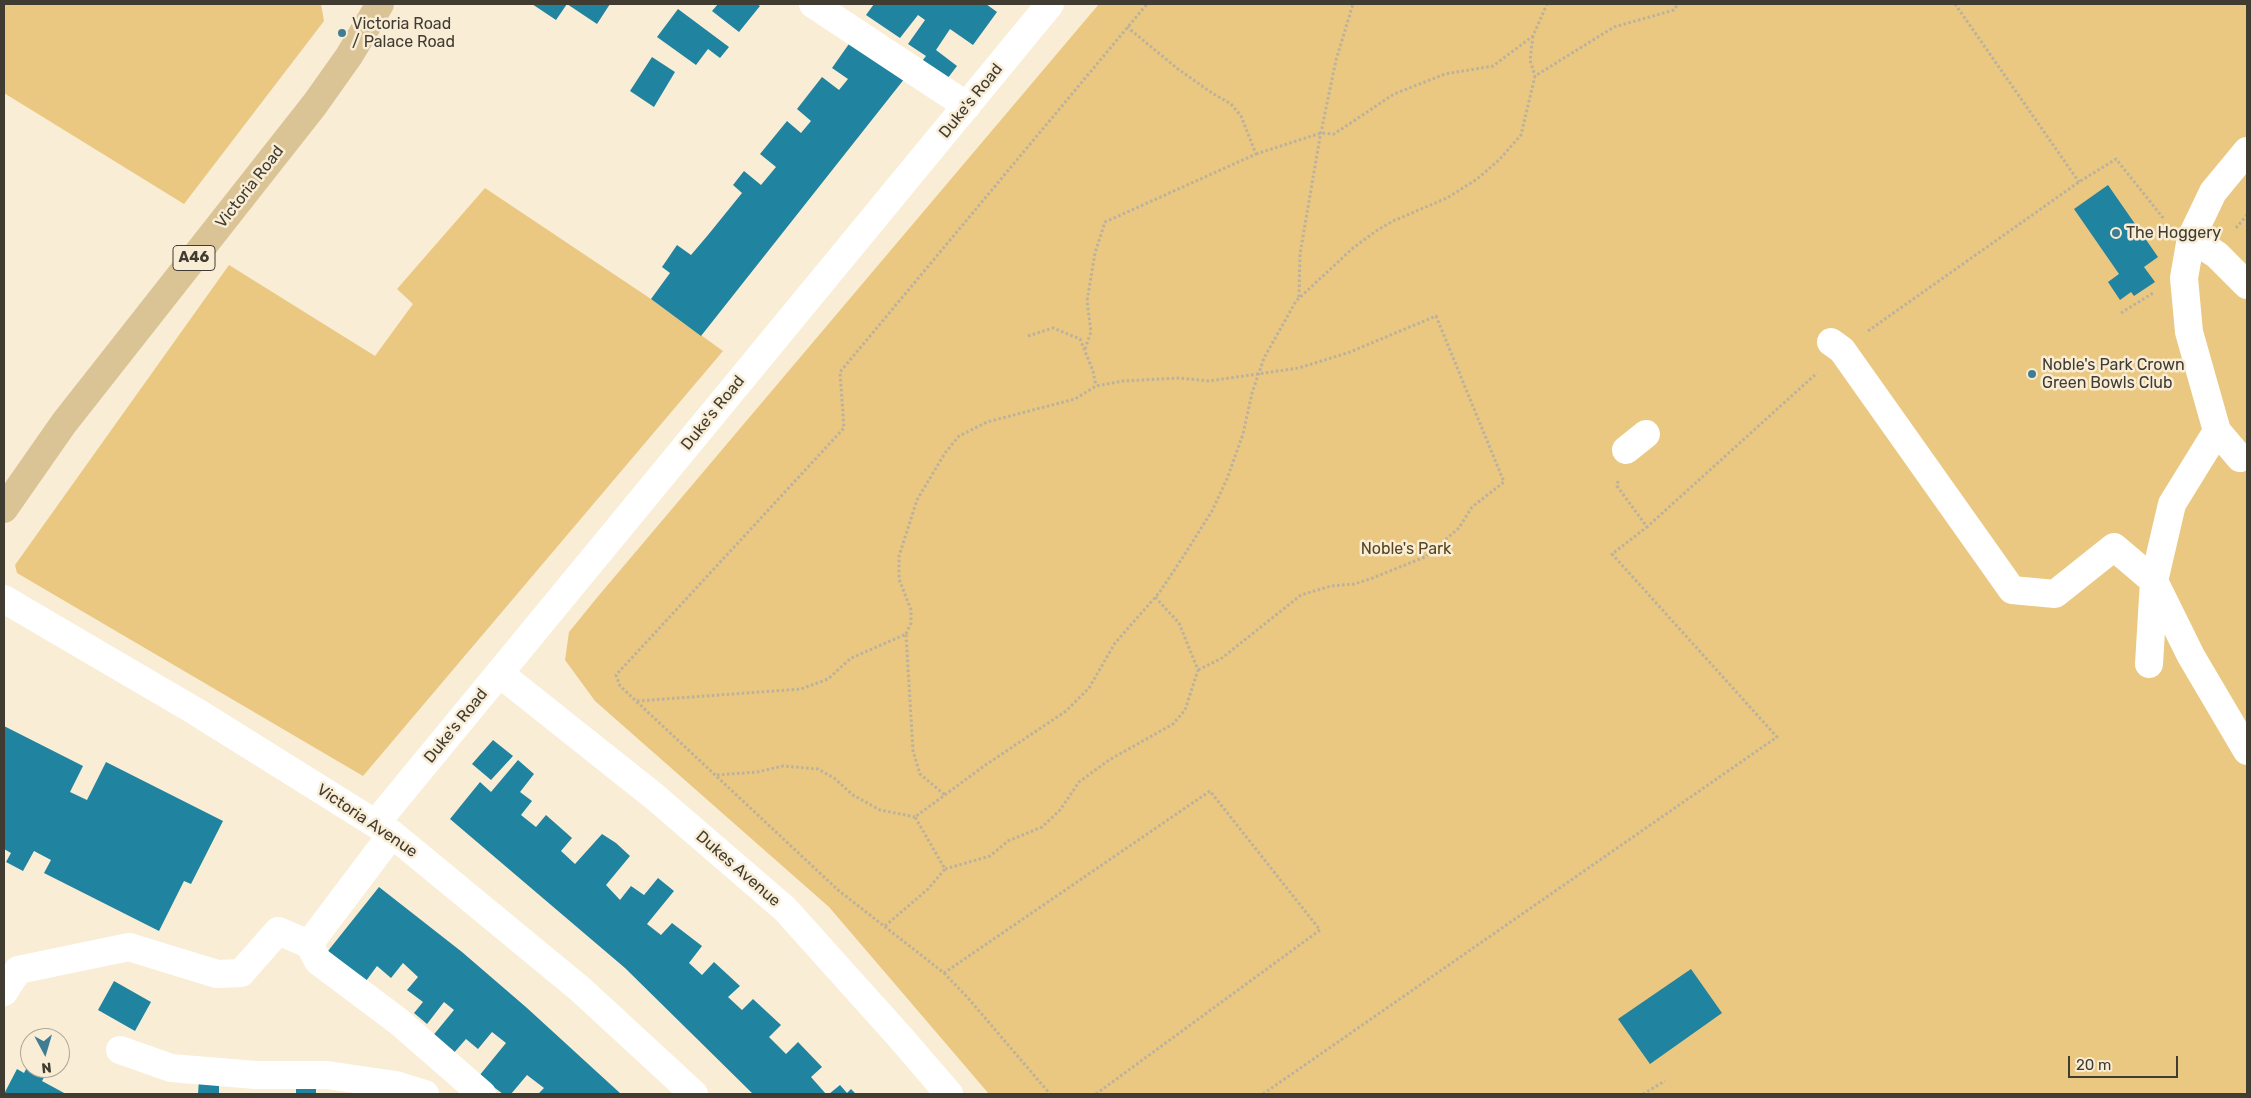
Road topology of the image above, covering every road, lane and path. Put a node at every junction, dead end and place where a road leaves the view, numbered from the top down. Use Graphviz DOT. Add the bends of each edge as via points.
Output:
graph roads {
  1 [pos="378,4"];
  2 [pos="814,4"];
  3 [pos="1050,4"];
  4 [pos="1147,4"];
  5 [pos="1352,4"];
  6 [pos="1547,4"];
  7 [pos="1678,4"];
  8 [pos="1955,4"];
  9 [pos="1127,27"];
  10 [pos="1533,36"];
  11 [pos="1535,76"];
  12 [pos="967,106"];
  13 [pos="1321,134"];
  14 [pos="2247,152"];
  15 [pos="1256,154"];
  16 [pos="2079,182"];
  17 [pos="2191,238"];
  18 [pos="2247,285"];
  19 [pos="1299,298"];
  20 [pos="1028,336"];
  21 [pos="1836,346"];
  22 [pos="1085,349"];
  23 [pos="1258,376"];
  24 [pos="1096,386"];
  25 [pos="2217,431"];
  26 [pos="1636,442"];
  27 [pos="2240,458"];
  28 [pos="4,509"];
  29 [pos="1647,528"];
  30 [pos="2154,581"];
  31 [pos="1155,597"];
  32 [pos="4,599"];
  33 [pos="906,634"];
  34 [pos="2149,664"];
  35 [pos="1198,670"];
  36 [pos="499,673"];
  37 [pos="636,701"];
  38 [pos="2247,751"];
  39 [pos="716,775"];
  40 [pos="945,795"];
  41 [pos="914,817"];
  42 [pos="384,828"];
  43 [pos="945,869"];
  44 [pos="885,926"];
  45 [pos="309,944"];
  46 [pos="944,973"];
  47 [pos="4,992"];
  48 [pos="120,1050"];
  49 [pos="1666,1081"];
  50 [pos="256,1085"];
  51 [pos="425,1094"];
  52 [pos="482,1094"];
  53 [pos="694,1094"];
  54 [pos="949,1094"];
  55 [pos="1050,1094"];
  56 [pos="1096,1094"];
  57 [pos="1262,1094"];
  58 [pos="1643,1094"];
  1 -- 28 [label="main road, Victoria Road / A46" via="349,56 315,104 64,423"];
  2 -- 12 [label="street"];
  3 -- 12 [label="street, Duke's Road"];
  4 -- 9 [label="path"];
  5 -- 13 [label="path" via="1336,60"];
  6 -- 10 [label="path"];
  7 -- 11 [label="path" via="1674,10 1614,27"];
  8 -- 16 [label="path"];
  9 -- 15 [label="path" via="1178,69 1231,104 1241,116"];
  9 -- 37 [label="path" via="840,372 844,428 616,675 620,686"];
  10 -- 11 [label="path" via="1530,60"];
  10 -- 13 [label="path" via="1494,66 1445,74 1414,86 1394,94 1334,134"];
  11 -- 19 [label="path" via="1520,135 1499,160 1448,198 1376,231 1352,248"];
  12 -- 36 [label="street, Duke's Road"];
  13 -- 15 [label="path"];
  13 -- 19 [label="path" via="1300,254"];
  14 -- 17 [label="street" via="2212,192"];
  15 -- 22 [label="path" via="1105,222 1095,252 1087,301 1091,332"];
  16 -- 17 [label="path" via="2116,159 2176,234"];
  16 -- 21 [label="path"];
  17 -- 18 [label="street" via="2217,255"];
  17 -- 25 [label="street" via="2184,278 2189,332"];
  19 -- 23 [label="path" via="1264,358"];
  20 -- 22 [label="path" via="1054,328 1080,339"];
  21 -- 29 [label="path"];
  21 -- 30 [label="street" via="2012,590 2055,594 2114,546"];
  22 -- 24 [label="path"];
  23 -- 24 [label="path" via="1209,381 1180,378 1123,381"];
  23 -- 31 [label="path" via="1243,434 1212,511"];
  23 -- 35 [label="path" via="1329,359 1436,316 1504,482 1472,506 1459,528 1426,558 1354,584 1332,586 1301,595 1222,658"];
  24 -- 33 [label="path" via="1075,399 987,422 958,436 916,500 899,556 899,579 910,610 911,623"];
  25 -- 27 [label="street"];
  25 -- 30 [label="street" via="2172,504"];
  26 -- 29 [label="path" via="1617,486"];
  29 -- 57 [label="path" via="1612,554 1777,737"];
  30 -- 34 [label="street"];
  30 -- 38 [label="street" via="2191,656"];
  31 -- 35 [label="path" via="1179,623"];
  31 -- 40 [label="path" via="1116,644 1089,688 1066,711"];
  32 -- 42 [label="street, Victoria Avenue" via="195,711"];
  33 -- 37 [label="path" via="851,658 828,679 801,689"];
  33 -- 40 [label="path" via="913,751 920,774"];
  35 -- 43 [label="path" via="1185,710 1173,724 1109,760 1079,782 1060,810 1042,827 1008,841 990,856"];
  36 -- 42 [label="street, Duke's Road"];
  36 -- 54 [label="street, Dukes Avenue" via="655,797 785,909"];
  37 -- 39 [label="path"];
  39 -- 41 [label="path" via="783,766 818,769 880,810"];
  39 -- 44 [label="path" via="838,890"];
  40 -- 41 [label="path"];
  41 -- 43 [label="path"];
  42 -- 45 [label="street, Duke's Road"];
  42 -- 53 [label="street, Victoria Avenue" via="580,989"];
  43 -- 44 [label="path" via="928,889"];
  44 -- 46 [label="path"];
  45 -- 47 [label="street" via="278,931 241,973 217,974 129,948 18,970"];
  45 -- 52 [label="street" via="318,961 398,1021"];
  46 -- 55 [label="path"];
  46 -- 56 [label="path" via="1210,792 1320,930"];
  48 -- 50 [label="street" via="171,1068"];
  49 -- 58 [label="path"];
  50 -- 51 [label="street" via="328,1075 396,1085"];
}
